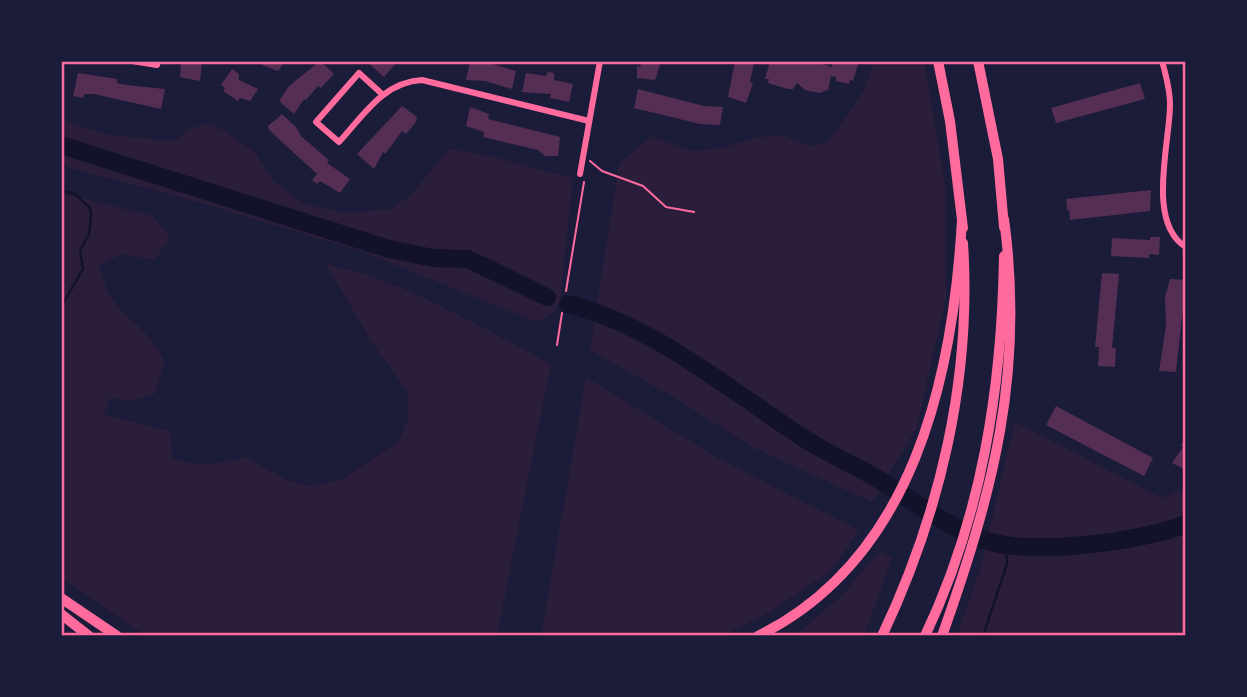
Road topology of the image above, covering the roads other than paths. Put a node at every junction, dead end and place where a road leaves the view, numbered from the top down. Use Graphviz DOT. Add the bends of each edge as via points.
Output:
graph roads {
  1 [pos="132,61"];
  2 [pos="158,61"];
  3 [pos="600,61"];
  4 [pos="938,61"];
  5 [pos="978,61"];
  6 [pos="1162,61"];
  7 [pos="382,94"];
  8 [pos="589,121"];
  9 [pos="580,174"];
  10 [pos="1004,219"];
  11 [pos="962,220"];
  12 [pos="1186,247"];
  13 [pos="61,598"];
  14 [pos="61,614"];
  15 [pos="89,636"];
  16 [pos="117,636"];
  17 [pos="758,636"];
  18 [pos="882,636"];
  19 [pos="925,636"];
  20 [pos="942,636"];
  1 -- 2 [label="street" via="157,65"];
  3 -- 8 [label="street"];
  4 -- 11 [label="main road"];
  5 -- 10 [label="main road" via="992,120"];
  6 -- 12 [label="street" via="1170,102 1165,209 1173,236"];
  7 -- 7 [label="street" via="340,142 316,121 359,74"];
  7 -- 8 [label="street" via="411,80 431,81"];
  8 -- 9 [label="street"];
  10 -- 19 [label="main road" via="1003,321 994,411 974,501"];
  10 -- 20 [label="highway" via="1010,266 1009,366 986,505"];
  11 -- 17 [label="highway" via="947,361 911,468 885,517 855,558 834,581"];
  11 -- 18 [label="main road" via="961,362 938,484 921,542"];
  13 -- 16 [label="highway"];
  14 -- 15 [label="highway"];
}
